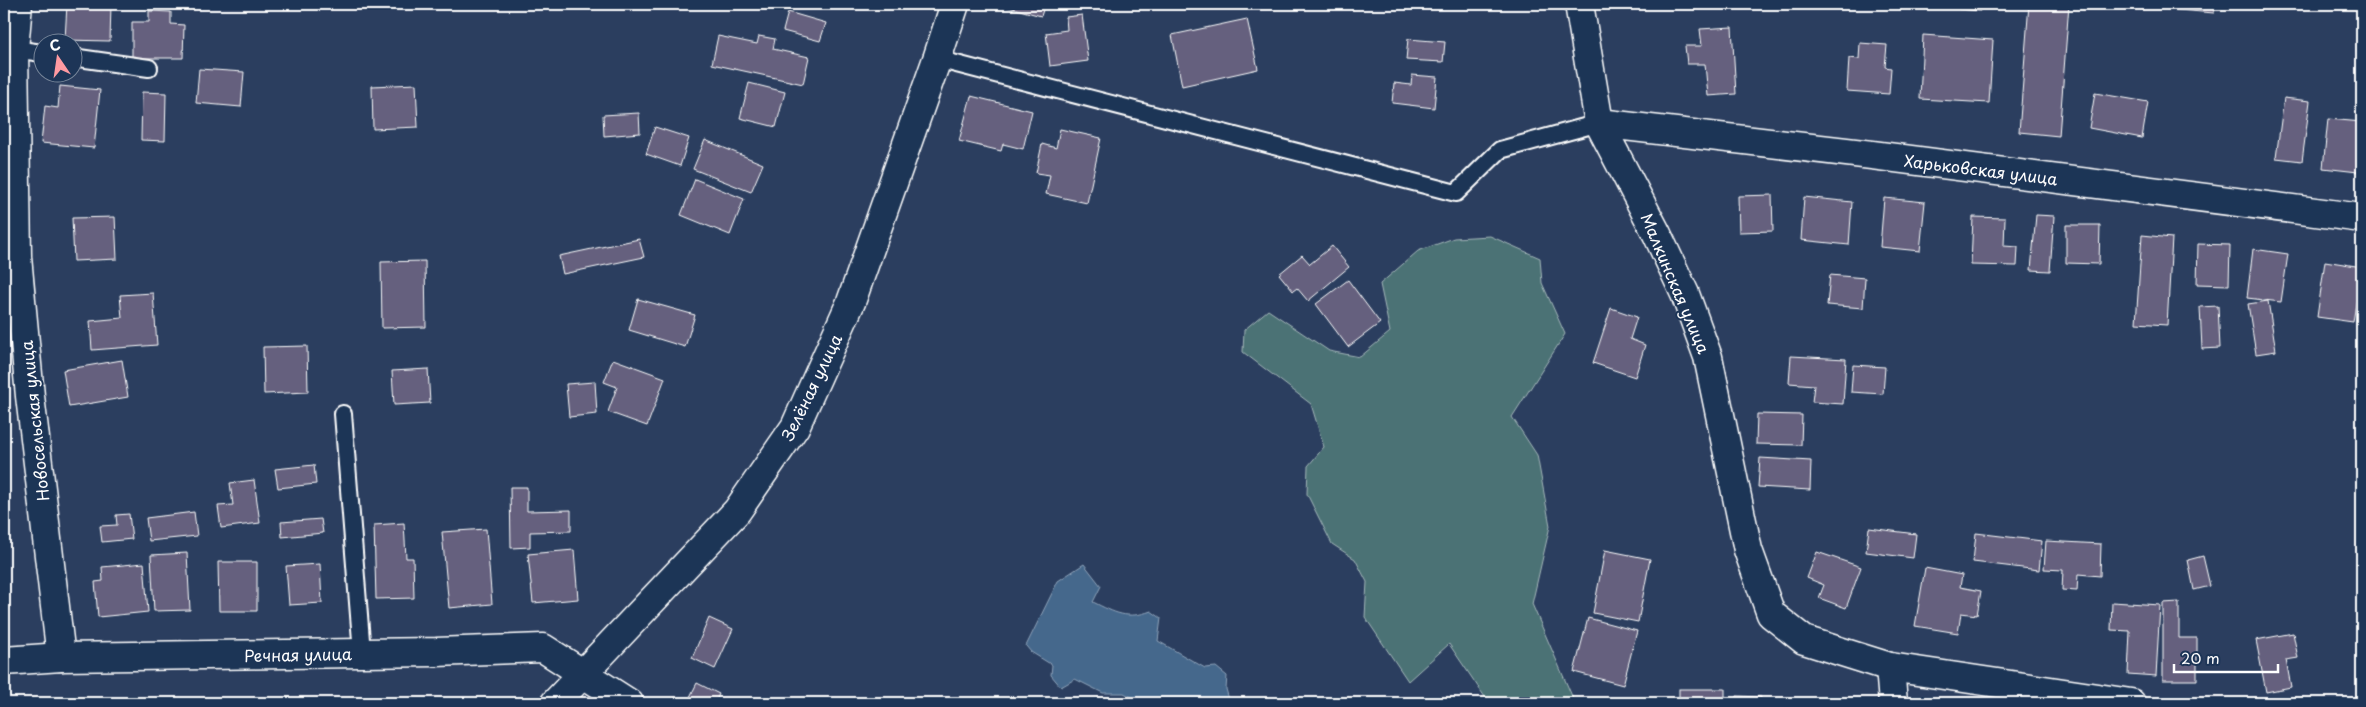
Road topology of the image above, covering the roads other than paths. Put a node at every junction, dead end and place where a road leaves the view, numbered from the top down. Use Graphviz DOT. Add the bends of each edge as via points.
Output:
graph roads {
  1 [pos="18,4"];
  2 [pos="955,4"];
  3 [pos="1579,4"];
  4 [pos="14,49"];
  5 [pos="32,52"];
  6 [pos="82,58"];
  7 [pos="938,59"];
  8 [pos="149,68"];
  9 [pos="1599,123"];
  10 [pos="2362,218"];
  11 [pos="344,414"];
  12 [pos="362,653"];
  13 [pos="61,657"];
  14 [pos="4,662"];
  15 [pos="1890,667"];
  16 [pos="584,674"];
  17 [pos="555,703"];
  18 [pos="629,703"];
  19 [pos="1893,703"];
  20 [pos="2131,703"];
  1 -- 4 [label="street, Новосельская улица"];
  2 -- 7 [label="street, Зелёная улица"];
  3 -- 9 [label="street, Малкинская улица"];
  4 -- 5 [label="lane"];
  4 -- 13 [label="street, Новосельская улица" via="17,257"];
  6 -- 8 [label="lane"];
  7 -- 9 [label="lane" via="1456,193 1500,150"];
  7 -- 16 [label="street, Зелёная улица" via="851,302 795,427 737,511"];
  9 -- 10 [label="street, Харьковская улица"];
  9 -- 15 [label="street, Малкинская улица" via="1685,294 1708,357 1748,550 1771,614 1804,640"];
  11 -- 12 [label="lane"];
  12 -- 13 [label="street, Речная улица"];
  12 -- 16 [label="street, Речная улица" via="543,648"];
  13 -- 14 [label="street, Речная улица"];
  15 -- 19 [label="street"];
  15 -- 20 [label="street"];
  16 -- 17 [label="street, Зелёная улица"];
  16 -- 18 [label="street, Речная улица"];
}
